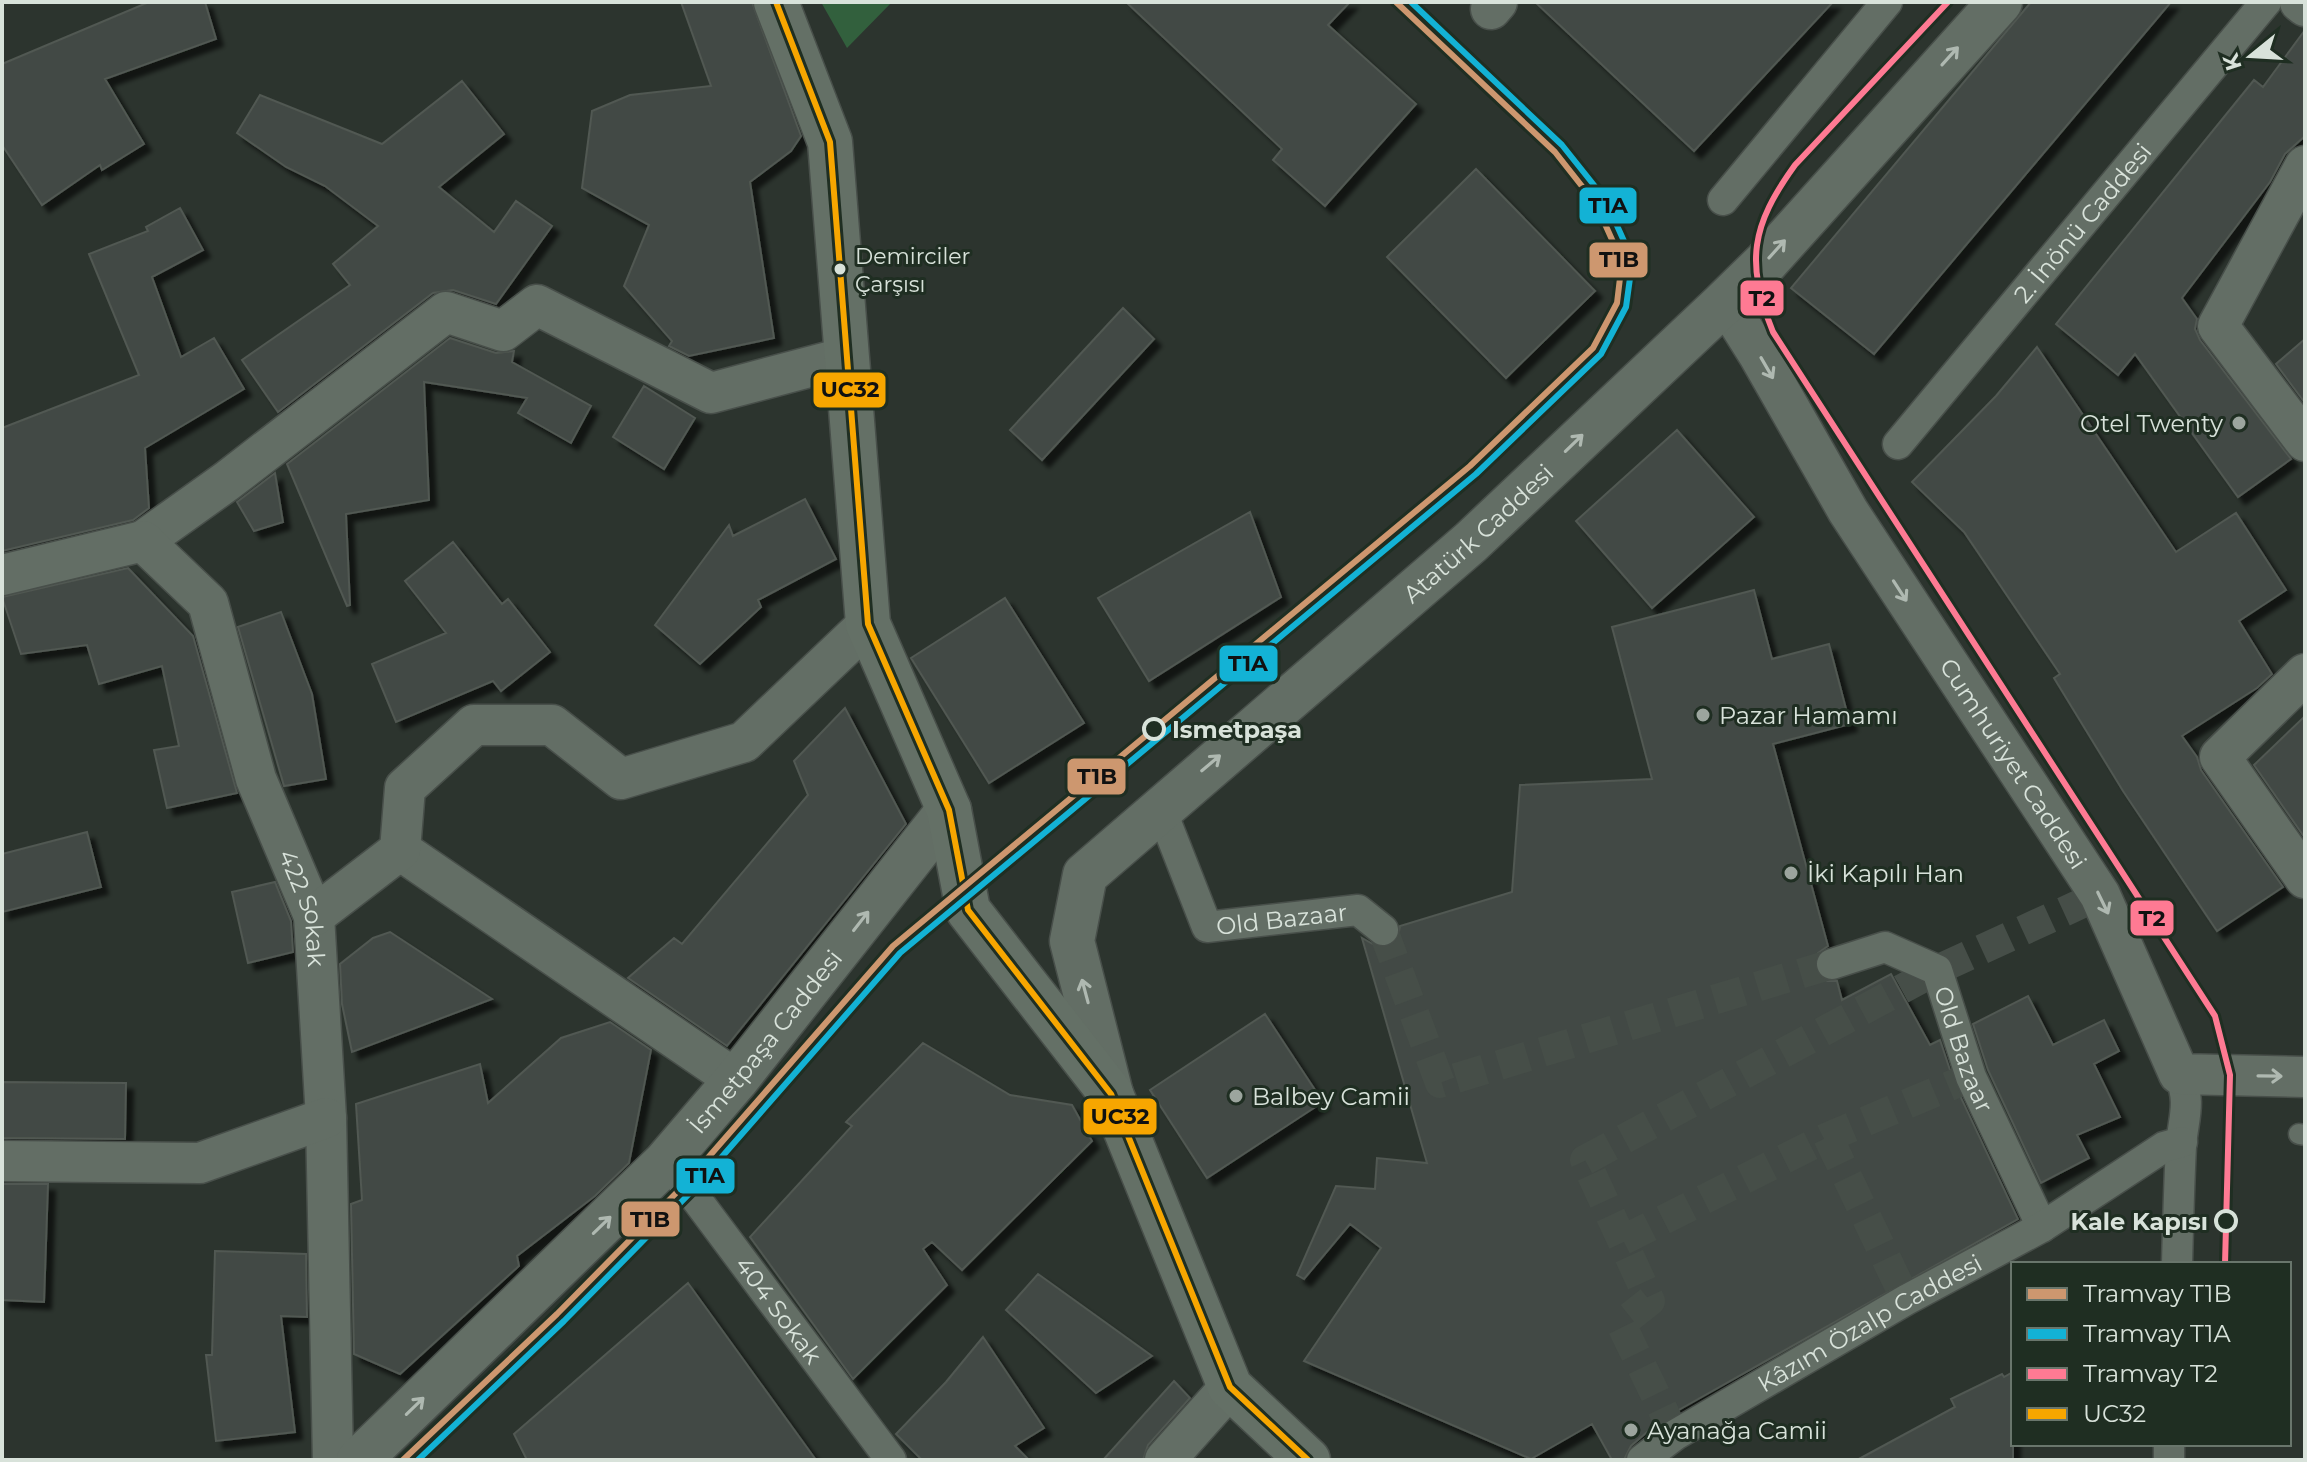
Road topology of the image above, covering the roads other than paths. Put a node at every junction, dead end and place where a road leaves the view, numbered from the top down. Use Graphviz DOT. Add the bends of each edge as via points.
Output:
graph roads {
  1 [pos="776,2"];
  2 [pos="1887,2"];
  3 [pos="2000,2"];
  4 [pos="2266,2"];
  5 [pos="2300,2"];
  6 [pos="2305,6"];
  7 [pos="2305,166"];
  8 [pos="1723,200"];
  9 [pos="1722,305"];
  10 [pos="847,357"];
  11 [pos="2305,441"];
  12 [pos="1898,444"];
  13 [pos="143,541"];
  14 [pos="2,575"];
  15 [pos="868,624"];
  16 [pos="2305,674"];
  17 [pos="1160,807"];
  18 [pos="949,810"];
  19 [pos="400,850"];
  20 [pos="2305,878"];
  21 [pos="314,916"];
  22 [pos="1383,930"];
  23 [pos="1832,964"];
  24 [pos="2179,1074"];
  25 [pos="2305,1077"];
  26 [pos="736,1080"];
  27 [pos="1111,1094"];
  28 [pos="326,1118"];
  29 [pos="2182,1142"];
  30 [pos="2,1161"];
  31 [pos="665,1163"];
  32 [pos="2042,1227"];
  33 [pos="2177,1262"];
  34 [pos="1230,1387"];
  35 [pos="333,1460"];
  36 [pos="359,1460"];
  37 [pos="891,1460"];
  38 [pos="1165,1460"];
  39 [pos="1308,1460"];
  40 [pos="1642,1460"];
  1 -- 10 [label="main road" via="830,142"];
  2 -- 8 [label="street"];
  9 -- 3 [label="street, Atatürk Caddesi, one-way"];
  4 -- 12 [label="street, 2. İnönü Caddesi"];
  5 -- 6 [label="street"];
  7 -- 11 [label="street" via="2218,326"];
  17 -- 9 [label="street, Atatürk Caddesi, one-way" via="1471,542"];
  9 -- 24 [label="street, Cumhuriyet Caddesi, one-way" via="1759,355 1848,511 2100,895"];
  10 -- 13 [label="street" via="711,393 537,305 503,331 446,312"];
  10 -- 15 [label="main road"];
  13 -- 14 [label="street"];
  13 -- 21 [label="street, 422 Sokak" via="208,603 256,779"];
  15 -- 18 [label="main road"];
  15 -- 19 [label="street" via="744,742 621,779 552,725 474,725 405,788"];
  16 -- 20 [label="street" via="2220,757"];
  17 -- 22 [label="street, Old Bazaar" via="1207,927 1358,910"];
  27 -- 17 [label="street, Atatürk Caddesi, one-way" via="1072,941 1085,875"];
  26 -- 18 [label="street, İsmetpaşa Caddesi, one-way"];
  18 -- 27 [label="main road" via="968,910"];
  19 -- 21 [label="street"];
  19 -- 26 [label="street"];
  21 -- 28 [label="street, 422 Sokak"];
  23 -- 32 [label="street, Old Bazaar" via="1885,947 1937,970 1971,1077"];
  24 -- 25 [label="street, one-way"];
  24 -- 29 [label="street, Cumhuriyet Caddesi" via="2188,1121"];
  26 -- 31 [label="street, İsmetpaşa Caddesi"];
  27 -- 34 [label="main road"];
  28 -- 30 [label="street" via="200,1163"];
  28 -- 35 [label="street, 422 Sokak"];
  29 -- 32 [label="street, Kâzım Özalp Caddesi" via="2164,1147"];
  29 -- 33 [label="street, Cumhuriyet Caddesi"];
  36 -- 31 [label="street, İsmetpaşa Caddesi, one-way"];
  31 -- 37 [label="street, 404 Sokak"];
  32 -- 40 [label="street, Kâzım Özalp Caddesi" via="1906,1300 1675,1435"];
  34 -- 38 [label="street"];
  34 -- 39 [label="main road"];
}
